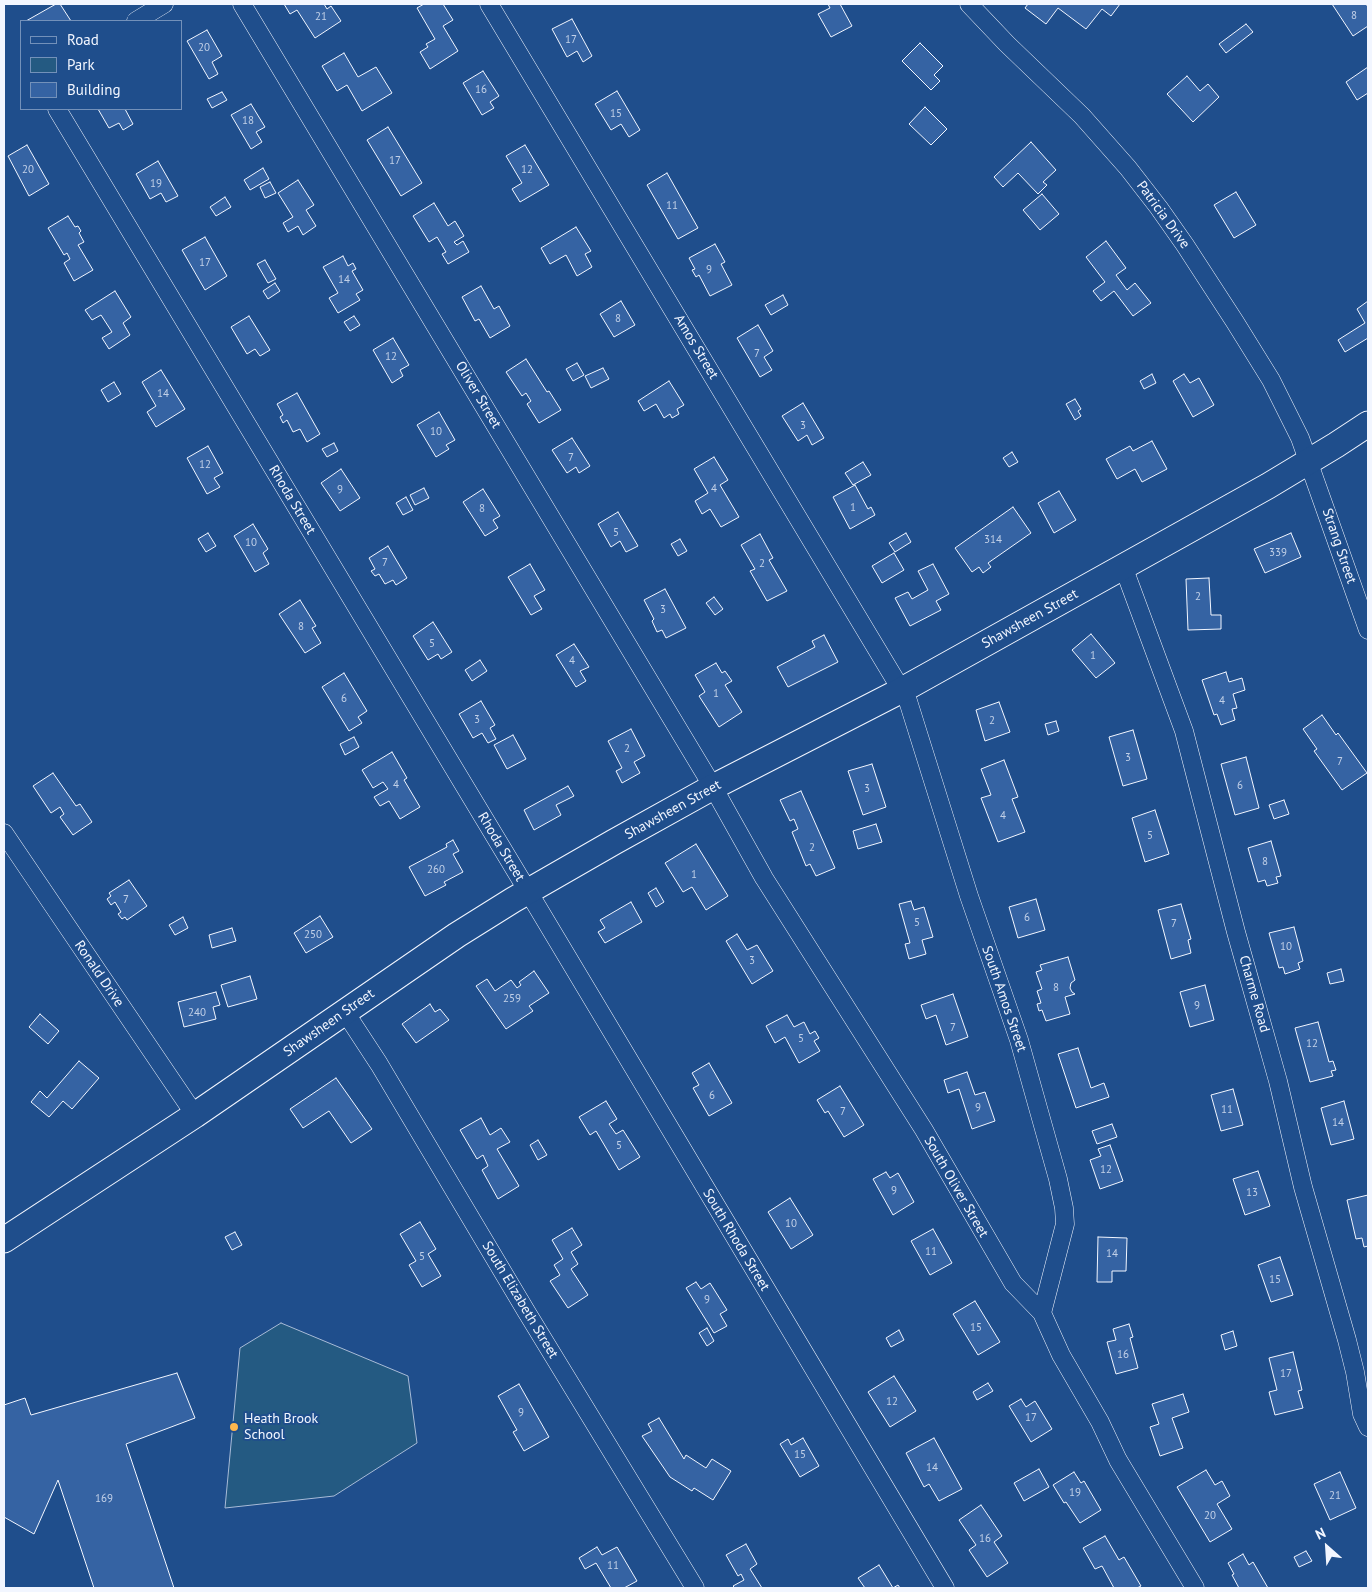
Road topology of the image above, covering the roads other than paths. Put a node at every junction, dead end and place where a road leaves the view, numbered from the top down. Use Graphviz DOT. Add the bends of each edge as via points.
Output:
graph roads {
  1 [pos="164,4"];
  2 [pos="242,4"];
  3 [pos="489,4"];
  4 [pos="969,4"];
  5 [pos="138,20"];
  6 [pos="58,110"];
  7 [pos="1368,424"];
  8 [pos="1309,461"];
  9 [pos="1123,566"];
  10 [pos="1368,630"];
  11 [pos="902,690"];
  12 [pos="713,787"];
  13 [pos="4,833"];
  14 [pos="528,892"];
  15 [pos="345,1012"];
  16 [pos="195,1115"];
  17 [pos="4,1240"];
  18 [pos="1042,1313"];
  19 [pos="1368,1426"];
  20 [pos="695,1588"];
  21 [pos="945,1588"];
  22 [pos="1195,1588"];
  1 -- 5 [label="street"];
  2 -- 12 [label="street, Oliver Street"];
  3 -- 11 [label="street, Amos Street"];
  4 -- 8 [label="street, Patricia Drive" via="1082,116 1159,208 1271,380"];
  6 -- 14 [label="street, Rhoda Street"];
  7 -- 8 [label="main road, Shawsheen Street"];
  8 -- 9 [label="main road, Shawsheen Street"];
  8 -- 10 [label="street, Strang Street"];
  9 -- 11 [label="main road, Shawsheen Street"];
  9 -- 19 [label="street, Charme Road" via="1184,731 1278,1081 1303,1187 1349,1348 1362,1414"];
  11 -- 12 [label="main road, Shawsheen Street"];
  11 -- 18 [label="street, South Amos Street" via="915,721 969,896 1019,1040 1058,1179 1065,1224"];
  12 -- 14 [label="main road, Shawsheen Street"];
  12 -- 18 [label="street, South Oliver Street" via="764,878 924,1130 1013,1283"];
  13 -- 16 [label="street, Ronald Drive"];
  14 -- 15 [label="main road, Shawsheen Street" via="457,935"];
  14 -- 21 [label="street, South Rhoda Street"];
  15 -- 16 [label="main road, Shawsheen Street"];
  15 -- 20 [label="street, South Elizabeth Street"];
  16 -- 17 [label="main road, Shawsheen Street"];
  18 -- 22 [label="street, South Oliver Street" via="1118,1460"];
}
